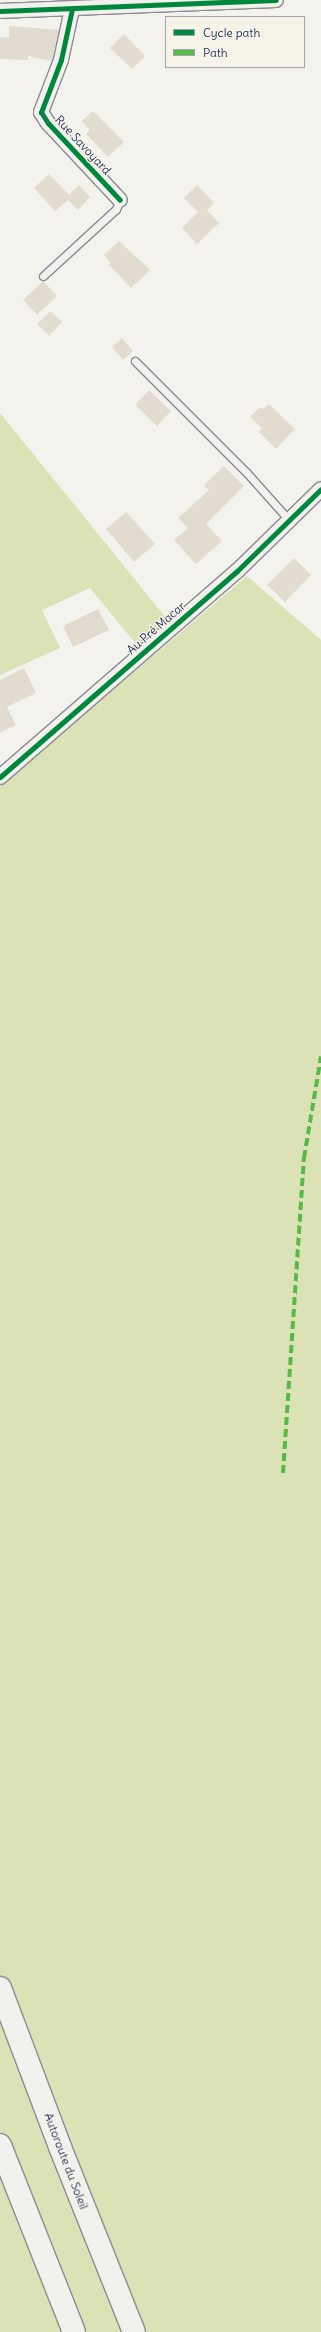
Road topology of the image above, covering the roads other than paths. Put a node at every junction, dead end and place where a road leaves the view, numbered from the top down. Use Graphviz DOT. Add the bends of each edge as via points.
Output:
graph roads {
  1 [pos="276,0"];
  2 [pos="72,9"];
  3 [pos="0,11"];
  4 [pos="120,200"];
  5 [pos="43,276"];
  6 [pos="134,361"];
  7 [pos="321,489"];
  8 [pos="289,520"];
  9 [pos="0,777"];
  10 [pos="0,1988"];
  11 [pos="0,2146"];
  12 [pos="74,2332"];
  13 [pos="134,2332"];
  1 -- 2 [label="street"];
  2 -- 3 [label="street"];
  2 -- 4 [label="street, Rue Savoyard" via="61,60 41,112 48,123"];
  4 -- 5 [label="lane" via="116,209"];
  6 -- 8 [label="lane" via="247,474"];
  7 -- 8 [label="street, Au Pré Macar"];
  8 -- 9 [label="street, Au Pré Macar" via="237,571"];
  10 -- 13 [label="highway, Autoroute du Soleil"];
  11 -- 12 [label="highway"];
}
